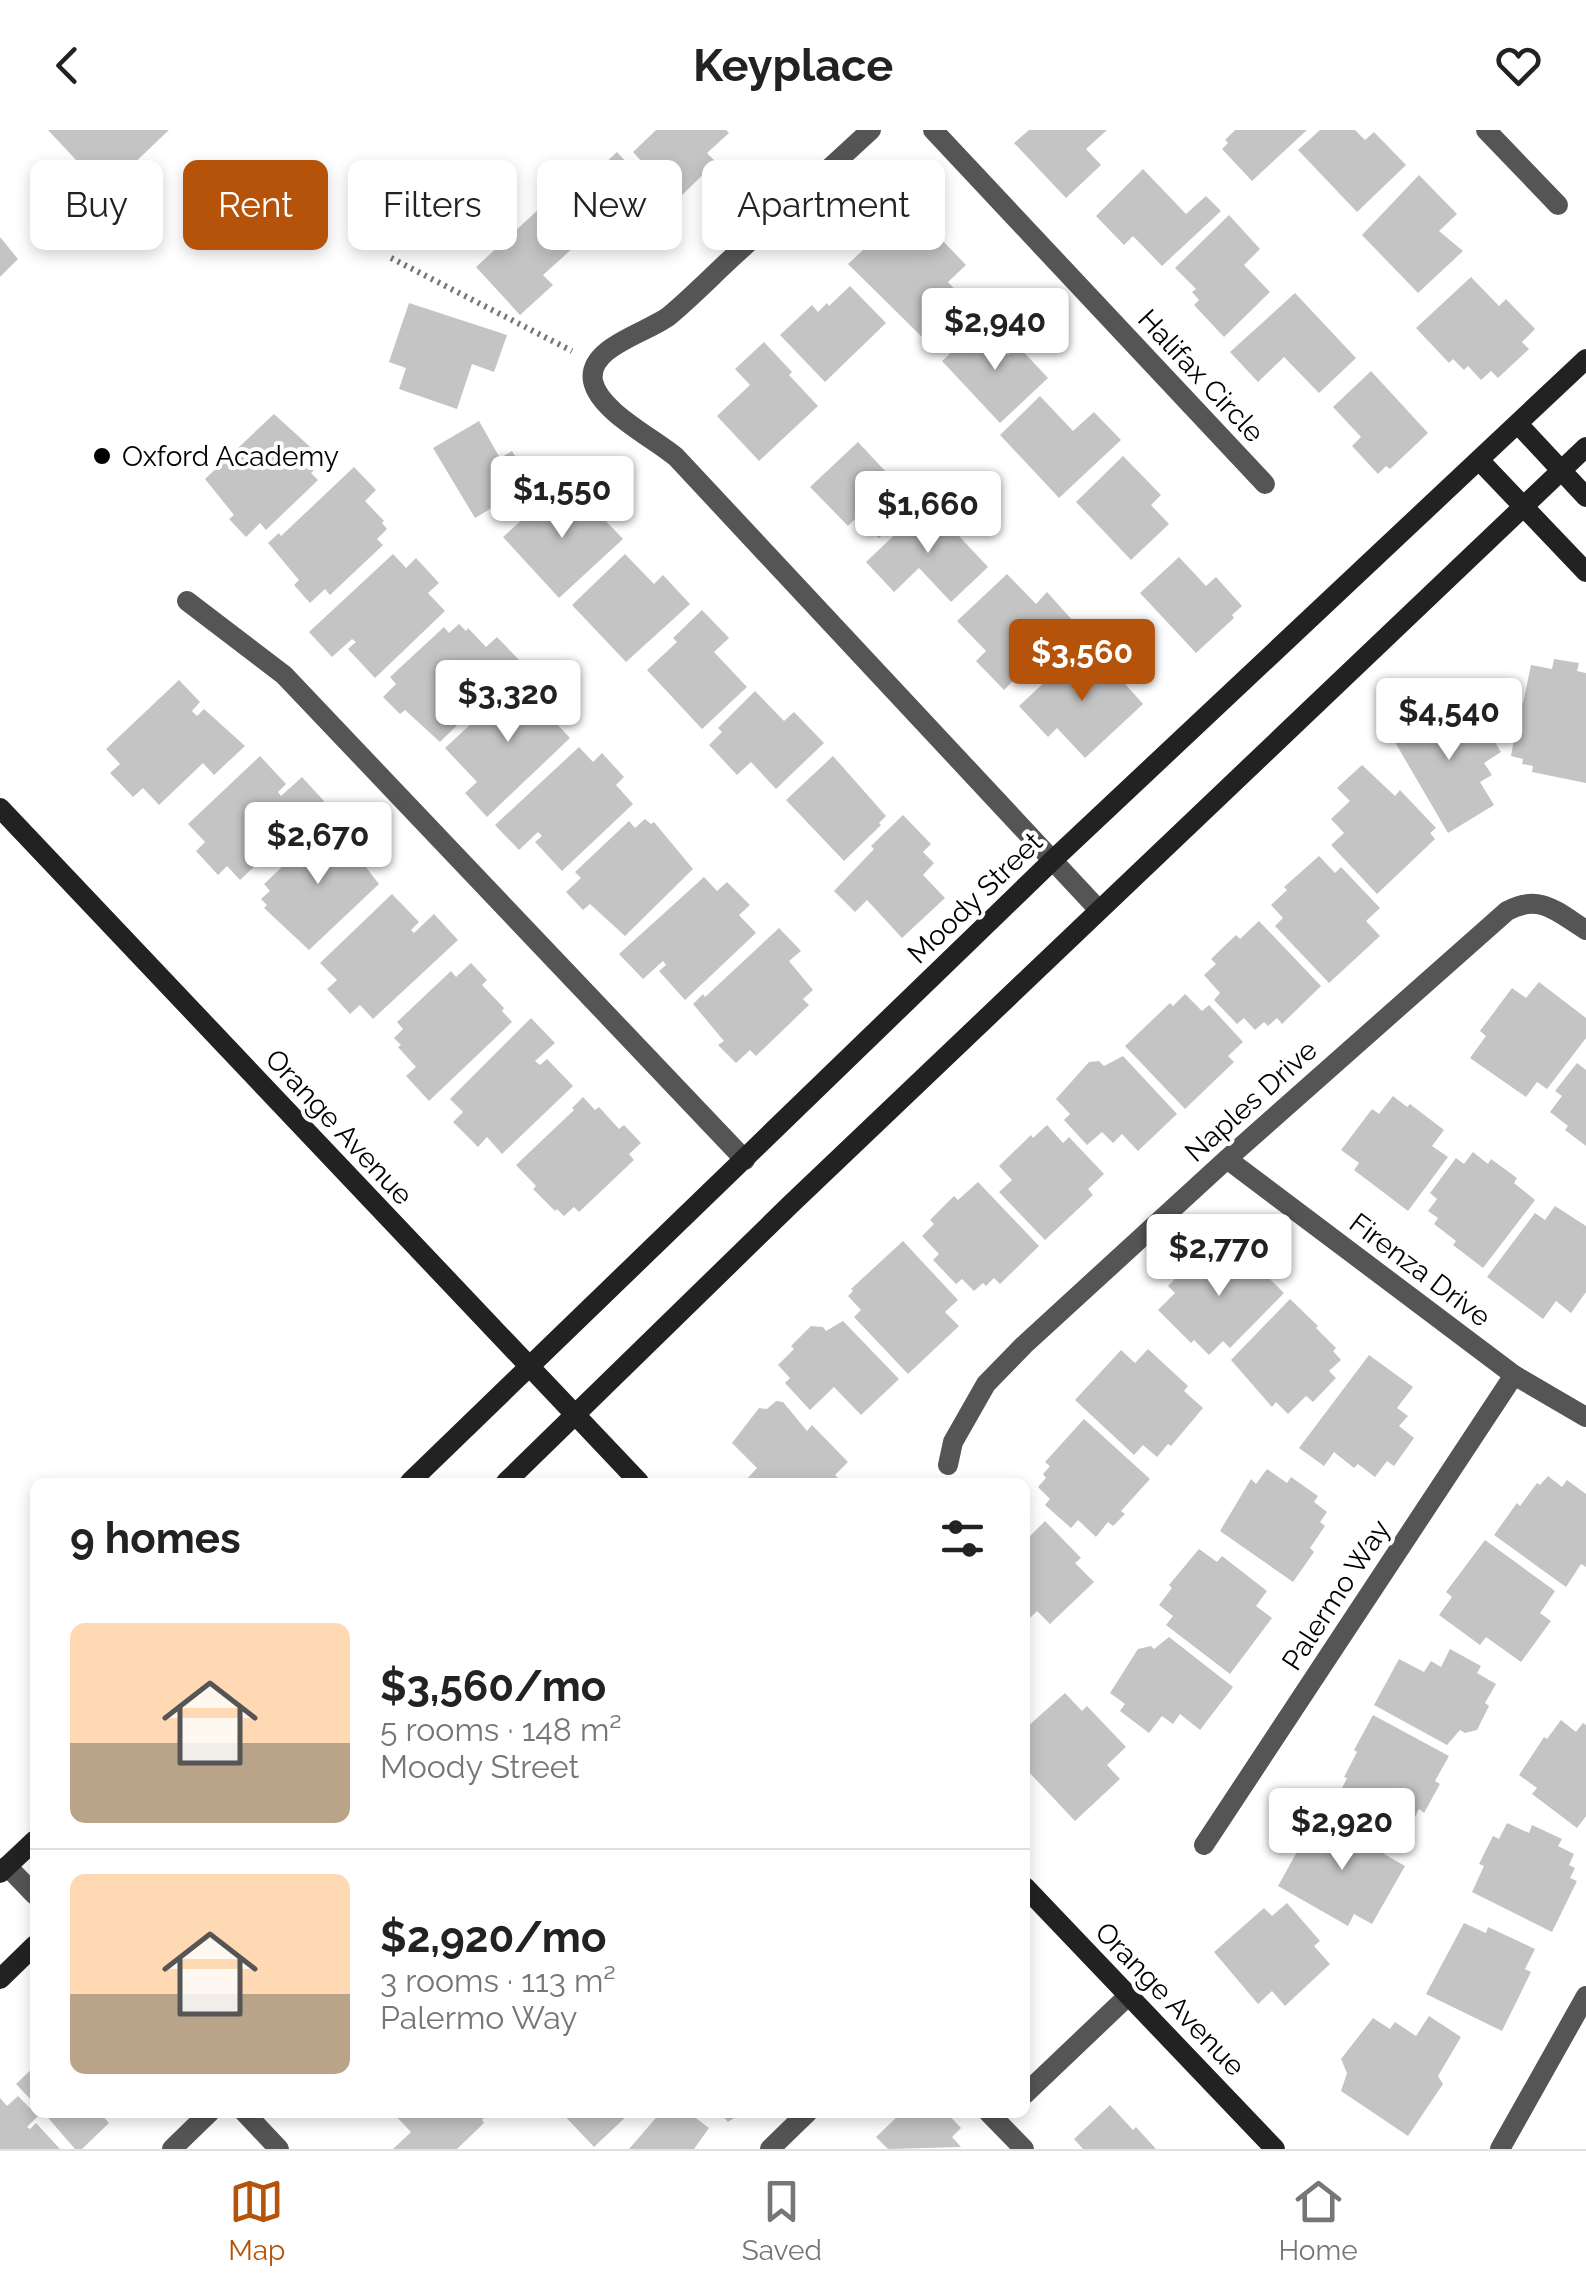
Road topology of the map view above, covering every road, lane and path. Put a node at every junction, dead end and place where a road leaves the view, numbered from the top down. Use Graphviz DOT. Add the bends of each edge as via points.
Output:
graph roads {
  1 [pos="871,130"];
  2 [pos="933,130"];
  3 [pos="1486,130"];
  4 [pos="1558,205"];
  5 [pos="391,258"];
  6 [pos="1586,359"];
  7 [pos="594,372"];
  8 [pos="1518,424"];
  9 [pos="1586,447"];
  10 [pos="1480,461"];
  11 [pos="1562,470"];
  12 [pos="1266,484"];
  13 [pos="1586,497"];
  14 [pos="1524,507"];
  15 [pos="1586,572"];
  16 [pos="187,601"];
  17 [pos="0,808"];
  18 [pos="1054,859"];
  19 [pos="1100,910"];
  20 [pos="1586,930"];
  21 [pos="1226,1159"];
  22 [pos="744,1160"];
  23 [pos="528,1366"];
  24 [pos="1514,1375"];
  25 [pos="576,1416"];
  26 [pos="1586,1418"];
  27 [pos="948,1465"];
  28 [pos="414,1478"];
  29 [pos="510,1478"];
  30 [pos="635,1478"];
  31 [pos="30,1845"];
  32 [pos="1204,1845"];
  33 [pos="4,1870"];
  34 [pos="30,1891"];
  35 [pos="1030,1891"];
  36 [pos="30,1950"];
  37 [pos="0,1979"];
  38 [pos="1128,1996"];
  39 [pos="1586,1996"];
  40 [pos="1030,2089"];
  41 [pos="204,2118"];
  42 [pos="250,2118"];
  43 [pos="802,2118"];
  44 [pos="999,2118"];
  45 [pos="172,2149"];
  46 [pos="279,2149"];
  47 [pos="770,2149"];
  48 [pos="1024,2149"];
  49 [pos="1275,2149"];
  50 [pos="1500,2149"];
  1 -- 7 [label="street" via="670,314 610,349"];
  2 -- 12 [label="street, Halifax Circle"];
  3 -- 4 [label="street"];
  5 -- 7 [label="path"];
  6 -- 8 [label="main road, Moody Street"];
  7 -- 18 [label="street" via="612,413 676,457"];
  8 -- 10 [label="main road, Moody Street"];
  8 -- 11 [label="main road"];
  9 -- 11 [label="main road"];
  10 -- 14 [label="main road"];
  10 -- 18 [label="main road, Moody Street"];
  11 -- 13 [label="main road"];
  11 -- 14 [label="main road"];
  14 -- 15 [label="main road"];
  14 -- 19 [label="main road"];
  16 -- 22 [label="street" via="284,675"];
  17 -- 23 [label="main road, Orange Avenue"];
  18 -- 19 [label="street"];
  18 -- 22 [label="main road, Moody Street"];
  19 -- 25 [label="main road"];
  20 -- 21 [label="street, Naples Drive" via="1544,904 1523,902 1506,912"];
  21 -- 24 [label="street, Firenza Drive"];
  21 -- 27 [label="street, Naples Drive" via="986,1384 953,1442"];
  22 -- 23 [label="main road, Moody Street"];
  23 -- 25 [label="main road, Orange Avenue"];
  23 -- 28 [label="main road, Moody Street"];
  24 -- 26 [label="street, Firenza Drive"];
  24 -- 32 [label="street, Palermo Way"];
  25 -- 29 [label="main road"];
  25 -- 30 [label="main road, Orange Avenue"];
  31 -- 33 [label="main road"];
  33 -- 34 [label="street"];
  35 -- 38 [label="main road, Orange Avenue"];
  36 -- 37 [label="main road"];
  38 -- 40 [label="street"];
  38 -- 49 [label="main road, Orange Avenue"];
  39 -- 50 [label="street"];
  41 -- 45 [label="street"];
  42 -- 46 [label="street"];
  43 -- 47 [label="street"];
  44 -- 48 [label="street"];
}
